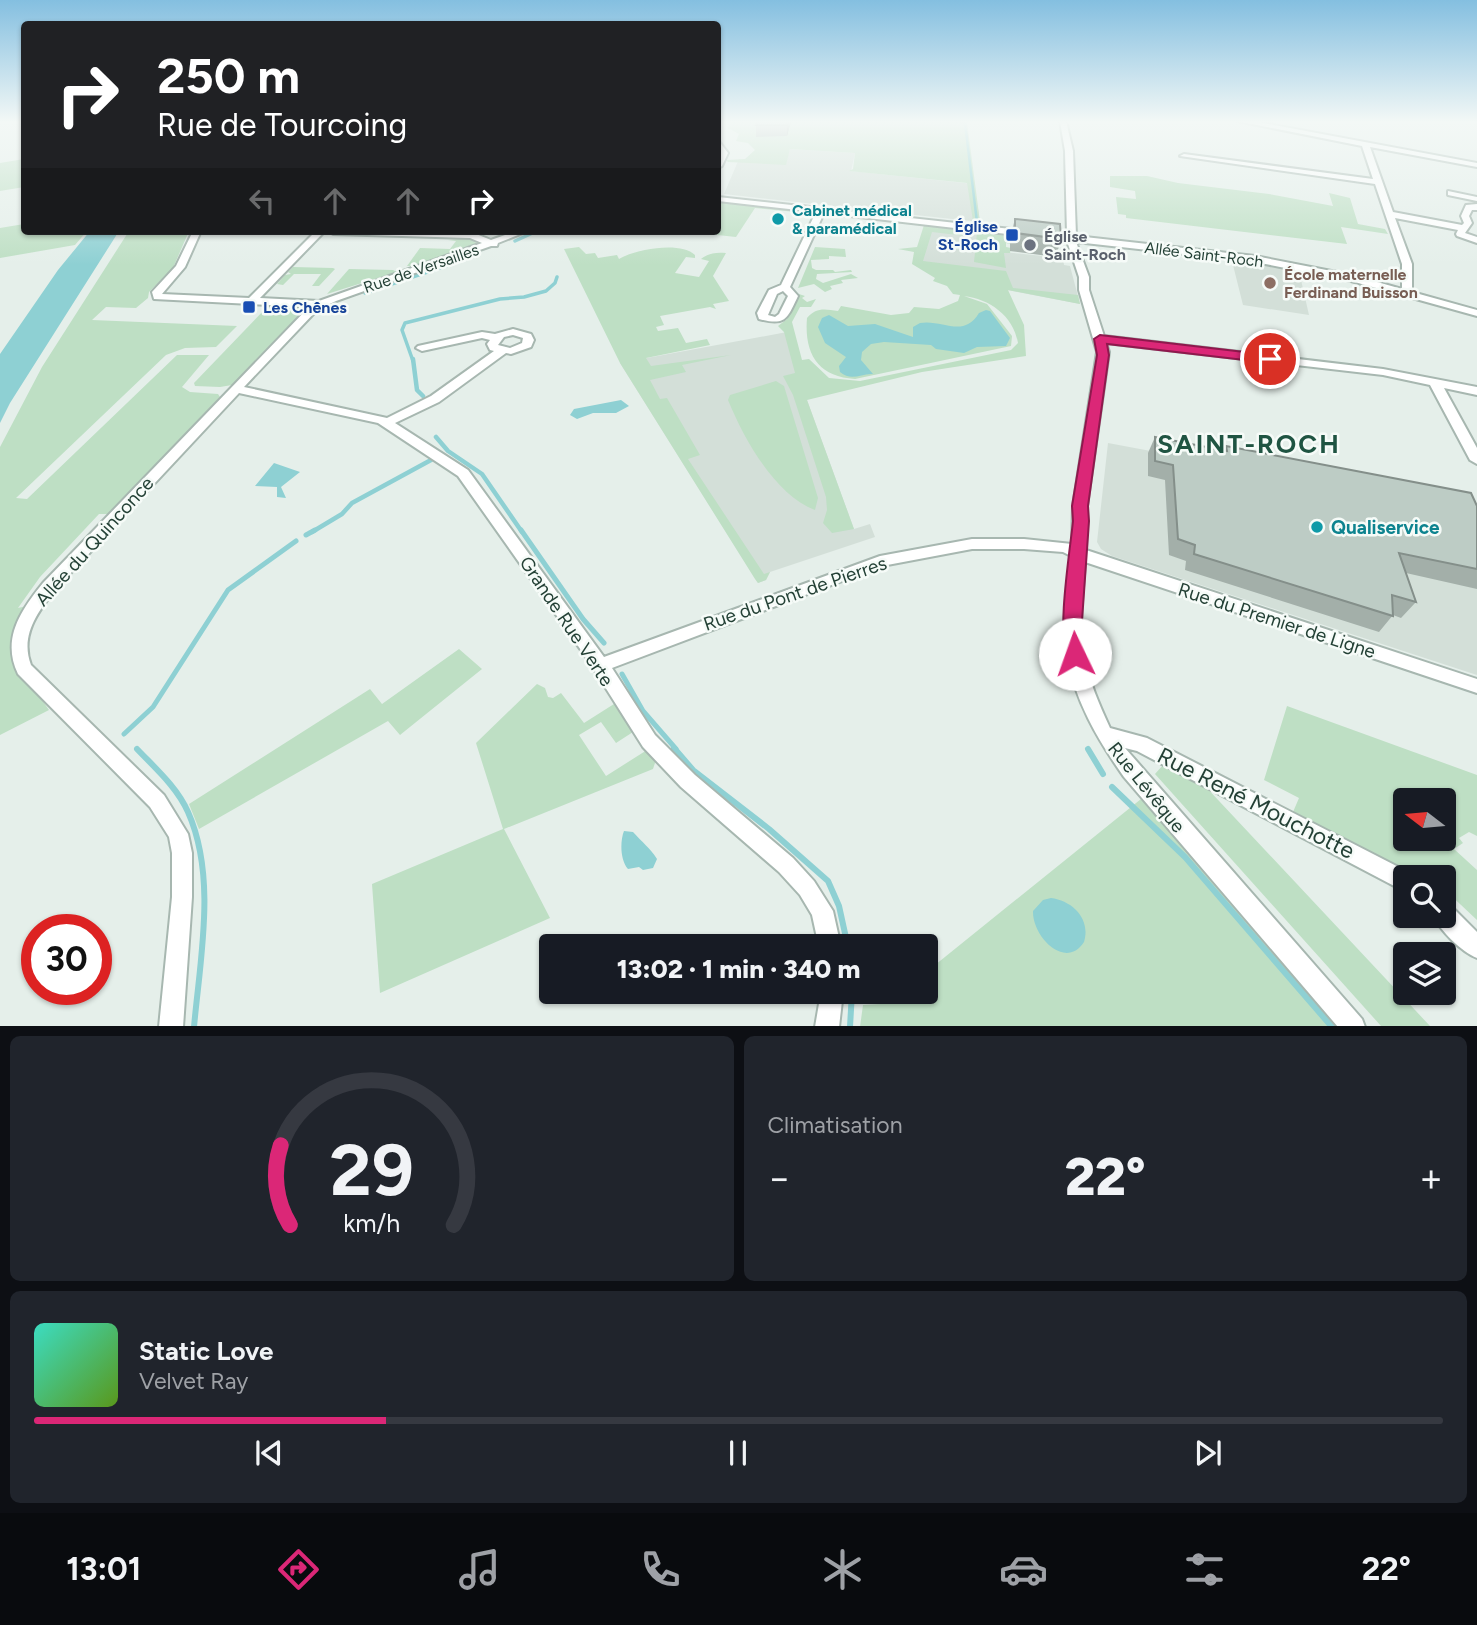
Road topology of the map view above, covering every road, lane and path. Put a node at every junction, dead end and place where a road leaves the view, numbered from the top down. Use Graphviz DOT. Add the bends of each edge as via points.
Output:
graph roads {
  1 [pos="1070,169"];
  2 [pos="1280,169"];
  3 [pos="1374,169"];
  4 [pos="1378,182"];
  5 [pos="1451,193"];
  6 [pos="721,199"];
  7 [pos="1477,199"];
  8 [pos="1477,207"];
  9 [pos="821,210"];
  10 [pos="1390,214"];
  11 [pos="1464,228"];
  12 [pos="195,235"];
  13 [pos="317,235"];
  14 [pos="471,235"];
  15 [pos="515,235"];
  16 [pos="1072,238"];
  17 [pos="1477,240"];
  18 [pos="494,244"];
  19 [pos="785,287"];
  20 [pos="1407,292"];
  21 [pos="251,302"];
  22 [pos="318,304"];
  23 [pos="1477,313"];
  24 [pos="496,338"];
  25 [pos="1100,339"];
  26 [pos="422,348"];
  27 [pos="502,351"];
  28 [pos="1434,381"];
  29 [pos="236,388"];
  30 [pos="1477,391"];
  31 [pos="387,422"];
  32 [pos="1477,460"];
  33 [pos="1078,553"];
  34 [pos="601,665"];
  35 [pos="1477,686"];
  36 [pos="1104,734"];
  37 [pos="1393,875"];
  38 [pos="1456,927"];
  39 [pos="827,934"];
  40 [pos="1477,947"];
  41 [pos="830,1004"];
  42 [pos="171,1026"];
  43 [pos="827,1026"];
  44 [pos="1353,1026"];
  1 -- 16 [label="street, Rue Lévêque"];
  2 -- 4 [label="street"];
  3 -- 4 [label="street"];
  4 -- 10 [label="street"];
  5 -- 7 [label="street"];
  6 -- 9 [label="street, Allée Saint-Roch"];
  8 -- 11 [label="street" via="1469,207"];
  9 -- 16 [label="street, Allée Saint-Roch"];
  9 -- 19 [label="street"];
  10 -- 11 [label="street"];
  10 -- 20 [label="street" via="1408,267"];
  11 -- 17 [label="street" via="1460,234"];
  12 -- 21 [label="street" via="180,267 156,296"];
  13 -- 21 [label="street"];
  14 -- 18 [label="street"];
  15 -- 18 [label="street, Rue de Versailles"];
  16 -- 20 [label="street, Allée Saint-Roch" via="1268,261"];
  16 -- 25 [label="street, Rue Lévêque"];
  18 -- 22 [label="street, Rue de Versailles"];
  20 -- 23 [label="street, Allée Saint-Roch"];
  21 -- 22 [label="street"];
  22 -- 29 [label="street, Allée du Quinconce"];
  24 -- 26 [label="street" via="482,335"];
  24 -- 27 [label="street" via="493,346"];
  24 -- 27 [label="street" via="517,332 529,338 524,347"];
  25 -- 28 [label="street"];
  25 -- 33 [label="street, Rue Lévêque" via="1103,355 1080,503"];
  27 -- 31 [label="street" via="428,404"];
  28 -- 30 [label="street"];
  28 -- 32 [label="street"];
  29 -- 31 [label="street, Grande Rue Verte"];
  29 -- 42 [label="street, Allée du Quinconce" via="61,573 31,611 18,642 17,655 24,669 157,801 178,834 183,853 182,897"];
  31 -- 34 [label="street, Grande Rue Verte" via="467,478"];
  33 -- 34 [label="street, Rue du Pont de Pierres" via="1050,544 972,544 880,561"];
  33 -- 35 [label="street, Rue du Premier de Ligne"];
  33 -- 36 [label="street, Rue Lévêque" via="1075,654 1085,692"];
  34 -- 39 [label="street, Grande Rue Verte" via="649,741 798,877 822,911"];
  36 -- 37 [label="street, Rue René Mouchotte" via="1141,744"];
  36 -- 44 [label="street, Rue Lévêque" via="1140,782"];
  38 -- 40 [label="street"];
  41 -- 43 [label="street"];
}
